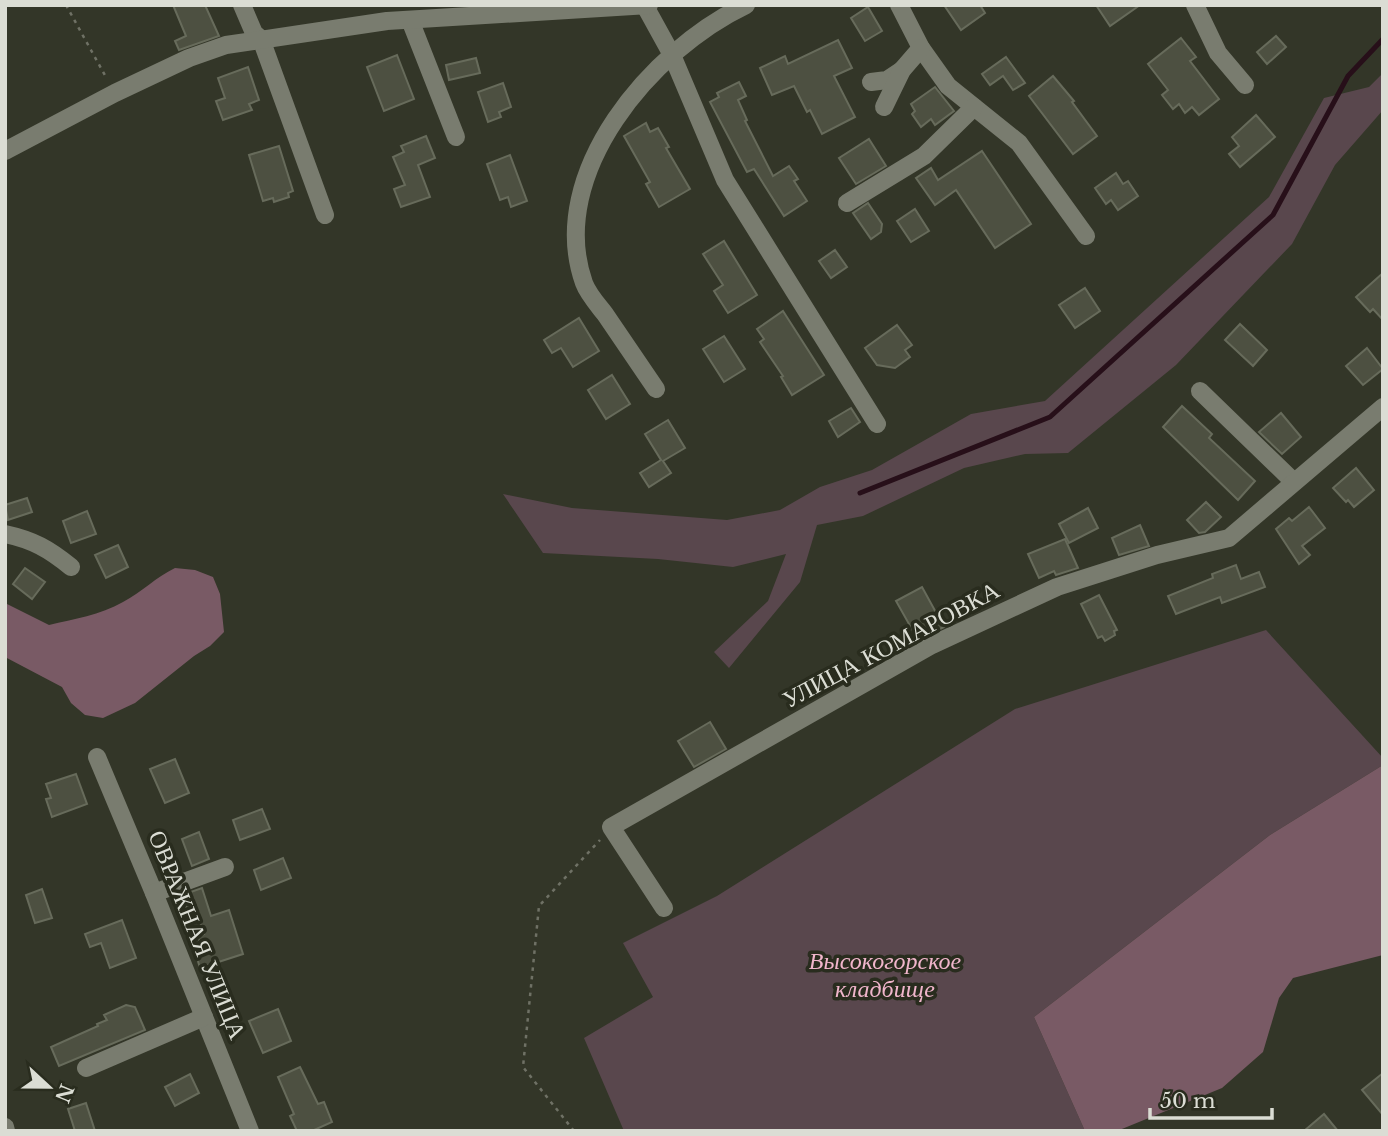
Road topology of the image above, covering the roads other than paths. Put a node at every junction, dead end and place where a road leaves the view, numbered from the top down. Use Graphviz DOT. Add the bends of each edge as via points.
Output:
graph roads {
  1 [pos="242,5"];
  2 [pos="376,5"];
  3 [pos="647,5"];
  4 [pos="746,5"];
  5 [pos="899,5"];
  6 [pos="1195,5"];
  7 [pos="584,7"];
  8 [pos="410,20"];
  9 [pos="387,21"];
  10 [pos="261,39"];
  11 [pos="921,48"];
  12 [pos="672,55"];
  13 [pos="902,70"];
  14 [pos="871,82"];
  15 [pos="1245,85"];
  16 [pos="884,107"];
  17 [pos="975,107"];
  18 [pos="456,137"];
  19 [pos="5,151"];
  20 [pos="847,203"];
  21 [pos="324,215"];
  22 [pos="1086,236"];
  23 [pos="656,389"];
  24 [pos="1200,391"];
  25 [pos="1383,407"];
  26 [pos="877,424"];
  27 [pos="1294,482"];
  28 [pos="5,534"];
  29 [pos="71,568"];
  30 [pos="97,757"];
  31 [pos="225,867"];
  32 [pos="155,893"];
  33 [pos="664,908"];
  34 [pos="204,1017"];
  35 [pos="86,1068"];
  36 [pos="250,1131"];
  1 -- 10 [label="street"];
  2 -- 9 [label="street"];
  3 -- 7 [label="street"];
  3 -- 12 [label="street"];
  4 -- 12 [label="street" via="724,15"];
  5 -- 11 [label="street"];
  6 -- 15 [label="street" via="1218,53"];
  7 -- 8 [label="street"];
  8 -- 9 [label="street"];
  8 -- 18 [label="street"];
  9 -- 10 [label="street"];
  10 -- 19 [label="street" via="201,54 114,93"];
  10 -- 21 [label="street"];
  11 -- 13 [label="street"];
  11 -- 17 [label="street" via="948,86"];
  12 -- 23 [label="street" via="614,119 583,187 576,230 585,285"];
  12 -- 26 [label="street" via="725,180"];
  13 -- 14 [label="street" via="887,80"];
  13 -- 16 [label="street"];
  17 -- 20 [label="street" via="924,156"];
  17 -- 22 [label="street" via="1019,143"];
  24 -- 27 [label="street"];
  25 -- 27 [label="street, УЛИЦА КОМАРОВКА"];
  27 -- 33 [label="street, УЛИЦА КОМАРОВКА" via="1229,538 1057,587 932,645 611,827"];
  28 -- 29 [label="street" via="27,538"];
  30 -- 32 [label="street, ОВРАЖНАЯ УЛИЦА"];
  31 -- 32 [label="street"];
  32 -- 34 [label="street, ОВРАЖНАЯ УЛИЦА"];
  34 -- 35 [label="street"];
  34 -- 36 [label="street, ОВРАЖНАЯ УЛИЦА"];
}
